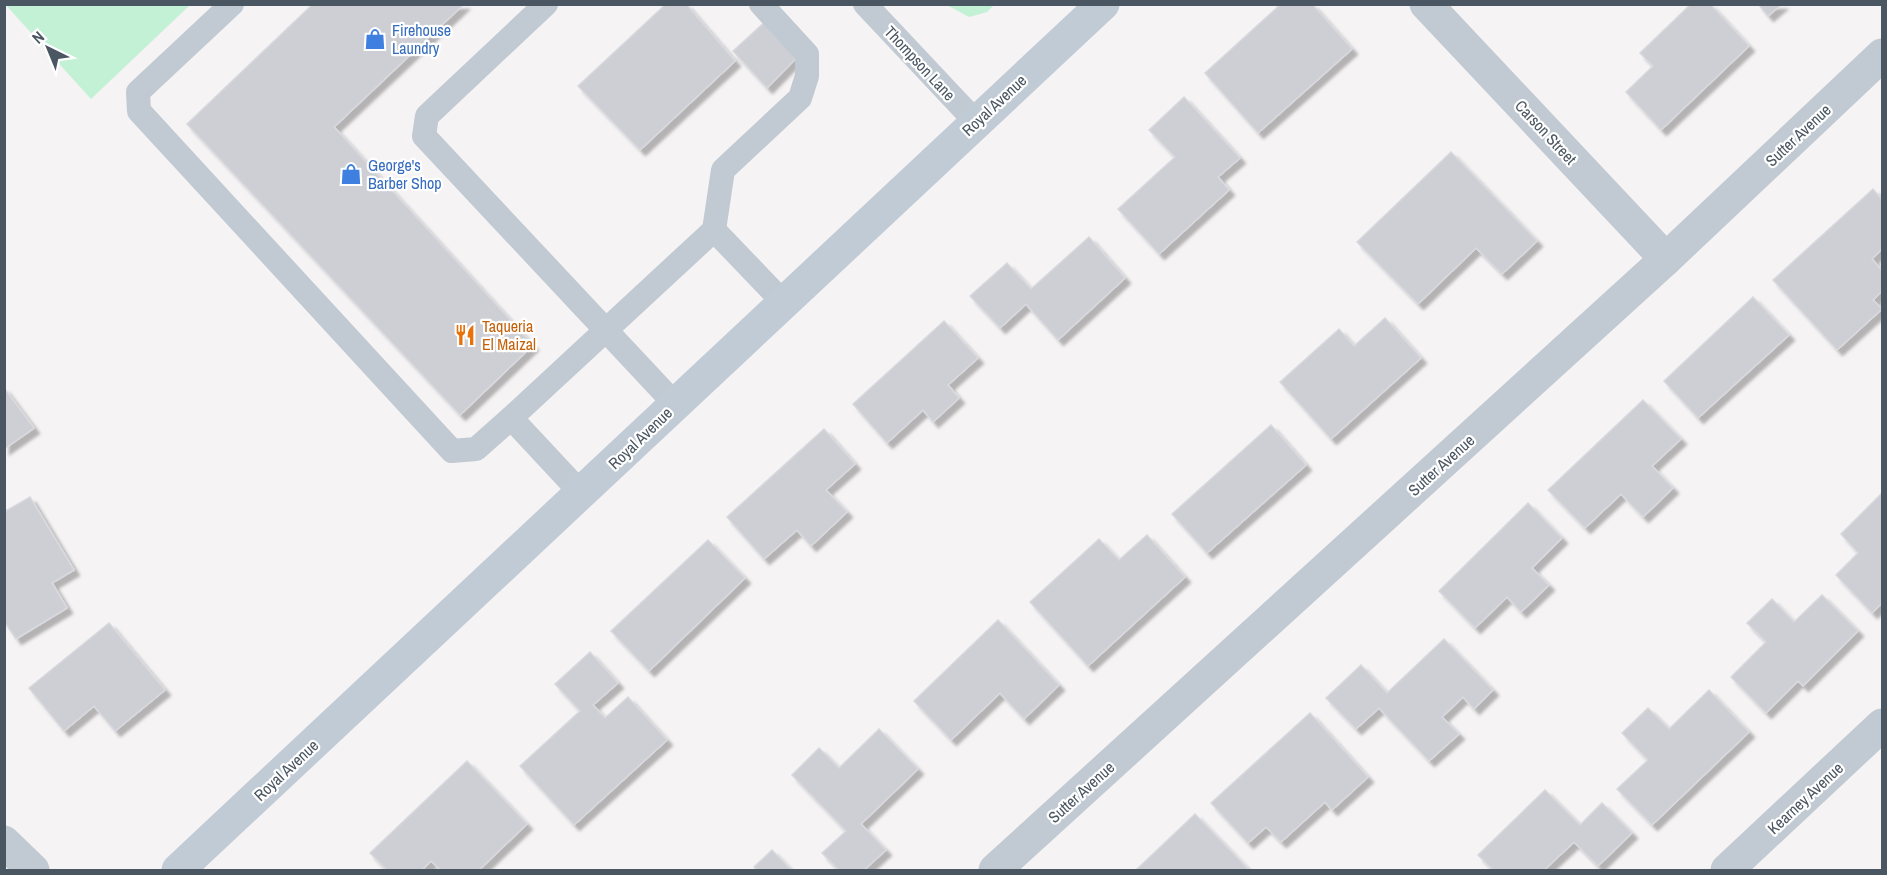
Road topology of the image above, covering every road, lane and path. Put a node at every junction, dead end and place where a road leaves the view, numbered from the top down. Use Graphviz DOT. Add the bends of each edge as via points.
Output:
graph roads {
  1 [pos="232,4"];
  2 [pos="546,4"];
  3 [pos="761,4"];
  4 [pos="865,4"];
  5 [pos="1102,4"];
  6 [pos="1426,4"];
  7 [pos="1882,55"];
  8 [pos="976,122"];
  9 [pos="714,230"];
  10 [pos="1666,259"];
  11 [pos="783,303"];
  12 [pos="605,330"];
  13 [pos="675,404"];
  14 [pos="511,418"];
  15 [pos="582,494"];
  16 [pos="1882,725"];
  17 [pos="4,842"];
  18 [pos="33,870"];
  19 [pos="178,870"];
  20 [pos="995,870"];
  21 [pos="1726,870"];
  1 -- 14 [label="lane" via="138,92 139,111 452,451 476,449"];
  2 -- 12 [label="lane" via="427,116 424,136"];
  3 -- 9 [label="lane" via="807,54 807,76 800,98 723,170"];
  4 -- 8 [label="lane, Thompson Lane"];
  5 -- 8 [label="main road, Royal Avenue"];
  6 -- 10 [label="street, Carson Street"];
  7 -- 10 [label="street, Sutter Avenue"];
  8 -- 11 [label="main road, Royal Avenue"];
  9 -- 11 [label="lane"];
  9 -- 12 [label="lane"];
  10 -- 20 [label="street, Sutter Avenue"];
  11 -- 13 [label="main road, Royal Avenue"];
  12 -- 13 [label="lane"];
  12 -- 14 [label="lane"];
  13 -- 15 [label="main road, Royal Avenue"];
  14 -- 15 [label="lane"];
  15 -- 19 [label="main road, Royal Avenue"];
  16 -- 21 [label="street, Kearney Avenue"];
  17 -- 18 [label="street"];
}
